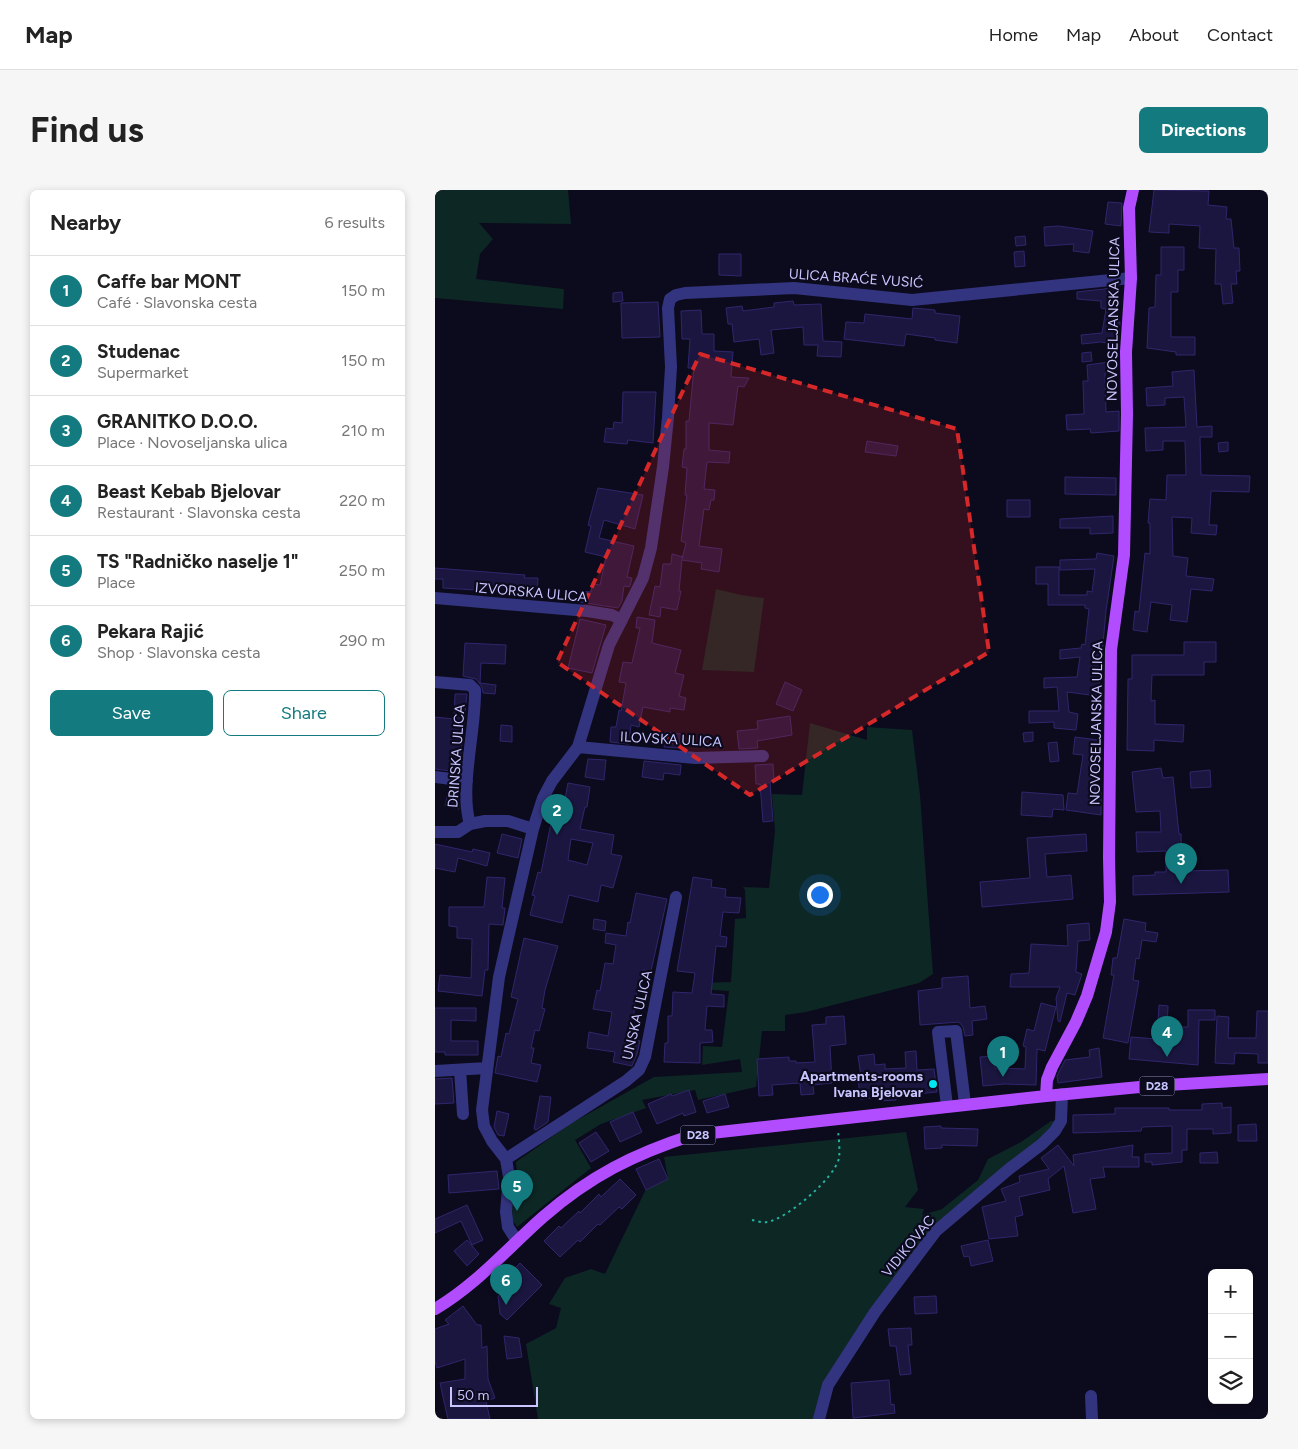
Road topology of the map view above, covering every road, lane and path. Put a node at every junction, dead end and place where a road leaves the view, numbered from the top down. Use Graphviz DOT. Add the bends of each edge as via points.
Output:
graph roads {
  1 [pos="1133,190"];
  2 [pos="1131,278"];
  3 [pos="435,598"];
  4 [pos="622,620"];
  5 [pos="435,682"];
  6 [pos="578,746"];
  7 [pos="763,756"];
  8 [pos="435,778"];
  9 [pos="467,781"];
  10 [pos="470,824"];
  11 [pos="533,829"];
  12 [pos="435,832"];
  13 [pos="676,897"];
  14 [pos="487,1068"];
  15 [pos="460,1070"];
  16 [pos="435,1071"];
  17 [pos="1268,1079"];
  18 [pos="1062,1094"];
  19 [pos="1046,1096"];
  20 [pos="965,1104"];
  21 [pos="947,1106"];
  22 [pos="463,1114"];
  23 [pos="837,1118"];
  24 [pos="506,1159"];
  25 [pos="752,1220"];
  26 [pos="517,1241"];
  27 [pos="435,1309"];
  28 [pos="1091,1396"];
  29 [pos="819,1419"];
  30 [pos="1092,1419"];
  1 -- 2 [label="main road, NOVOSELJANSKA ULICA" via="1129,208"];
  2 -- 4 [label="street, ULICA BRAĆE VUSIĆ" via="913,300 794,288 677,295 670,300 668,308 671,367 668,417 652,542 643,578"];
  2 -- 19 [label="main road, NOVOSELJANSKA ULICA" via="1126,352 1124,554 1111,650 1110,902 1095,971 1076,1022 1052,1066"];
  3 -- 4 [label="street, IZVORSKA ULICA" via="587,611"];
  4 -- 6 [label="street" via="609,645"];
  5 -- 9 [label="street, DRINSKA ULICA" via="470,685 475,690"];
  6 -- 7 [label="street, ILOVSKA ULICA" via="695,758"];
  6 -- 11 [label="street" via="552,781"];
  8 -- 9 [label="street"];
  9 -- 10 [label="street, DRINSKA ULICA" via="466,812"];
  10 -- 11 [label="street" via="508,821"];
  10 -- 12 [label="street" via="458,832"];
  11 -- 14 [label="street" via="499,977"];
  13 -- 24 [label="street, UNSKA ULICA" via="651,1031 639,1070"];
  14 -- 15 [label="street"];
  14 -- 24 [label="street" via="481,1110 484,1126"];
  15 -- 16 [label="street"];
  15 -- 22 [label="street"];
  17 -- 18 [label="main road, D28"];
  18 -- 19 [label="main road, D28"];
  18 -- 29 [label="street, VIDIKOVAC" via="1061,1121 1055,1131 936,1231 875,1312 828,1385"];
  19 -- 20 [label="main road, D28"];
  20 -- 21 [label="main road, D28"];
  20 -- 21 [label="street" via="956,1031 938,1032"];
  21 -- 23 [label="main road, D28"];
  23 -- 25 [label="path" via="839,1159 831,1172 809,1198 786,1215 767,1222"];
  23 -- 26 [label="main road, D28" via="693,1135 657,1147 586,1183"];
  24 -- 26 [label="street" via="509,1177 505,1212 508,1227"];
  26 -- 27 [label="main road, D28" via="465,1288"];
  28 -- 30 [label="street"];
}
